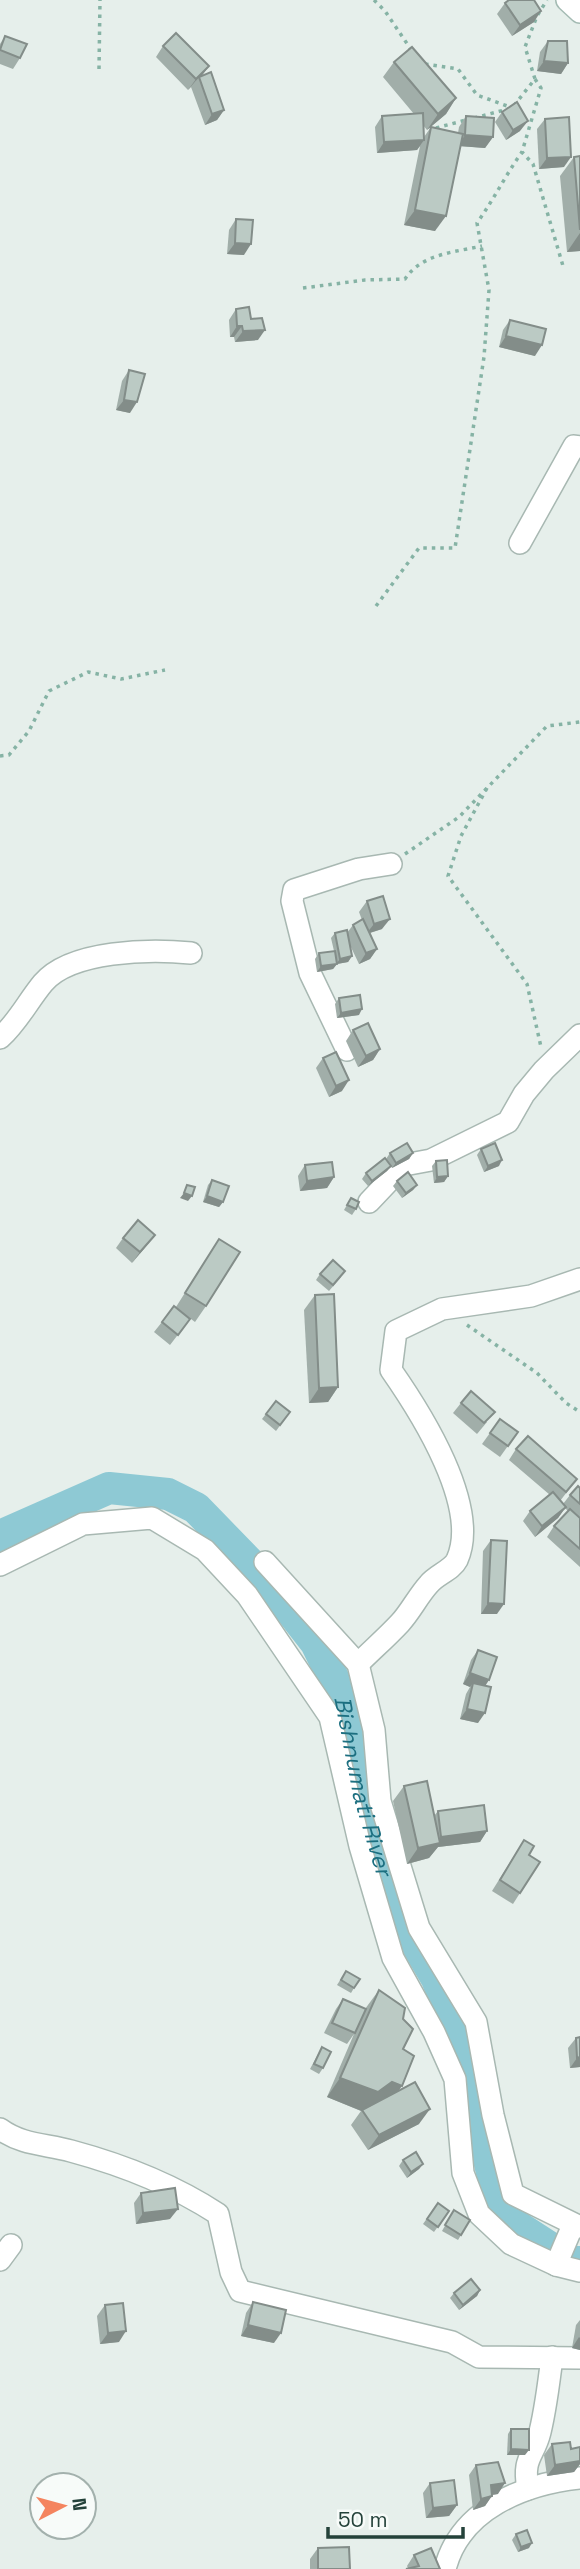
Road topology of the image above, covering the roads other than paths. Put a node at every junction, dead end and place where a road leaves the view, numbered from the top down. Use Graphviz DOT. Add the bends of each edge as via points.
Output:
graph roads {
  1 [pos="567,0"];
  2 [pos="580,12"];
  3 [pos="580,447"];
  4 [pos="520,543"];
  5 [pos="391,864"];
  6 [pos="191,953"];
  7 [pos="580,1035"];
  8 [pos="0,1038"];
  9 [pos="346,1050"];
  10 [pos="369,1202"];
  11 [pos="580,1279"];
  12 [pos="265,1562"];
  13 [pos="0,1565"];
  14 [pos="358,1664"];
  15 [pos="0,2129"];
  16 [pos="576,2226"];
  17 [pos="556,2265"];
  18 [pos="580,2271"];
  19 [pos="551,2357"];
  20 [pos="580,2358"];
  21 [pos="580,2478"];
  22 [pos="528,2489"];
  23 [pos="445,2569"];
  1 -- 2 [label="street"];
  3 -- 4 [label="street" via="574,446"];
  5 -- 9 [label="street" via="294,890 292,901 310,974"];
  6 -- 8 [label="street" via="154,950 61,966"];
  7 -- 10 [label="street" via="524,1094 508,1122 432,1160 404,1165"];
  11 -- 14 [label="street" via="531,1296 442,1309 396,1331 391,1370 439,1449 453,1482 463,1536 456,1562 430,1582 400,1623"];
  12 -- 14 [label="street"];
  13 -- 17 [label="street" via="83,1524 152,1518 205,1550 247,1595 330,1717 360,1846 393,1958 455,2079 463,2173 479,2214 511,2244"];
  14 -- 16 [label="street" via="374,1730 380,1801 419,1927 476,2022 513,2194"];
  15 -- 19 [label="street" via="16,2141 69,2150 145,2174 218,2214 240,2291 452,2343 479,2357"];
  16 -- 17 [label="street"];
  17 -- 18 [label="street"];
  19 -- 20 [label="street"];
  19 -- 22 [label="street" via="544,2416 526,2473"];
  21 -- 22 [label="street"];
  22 -- 23 [label="street" via="495,2501 451,2546"];
}
